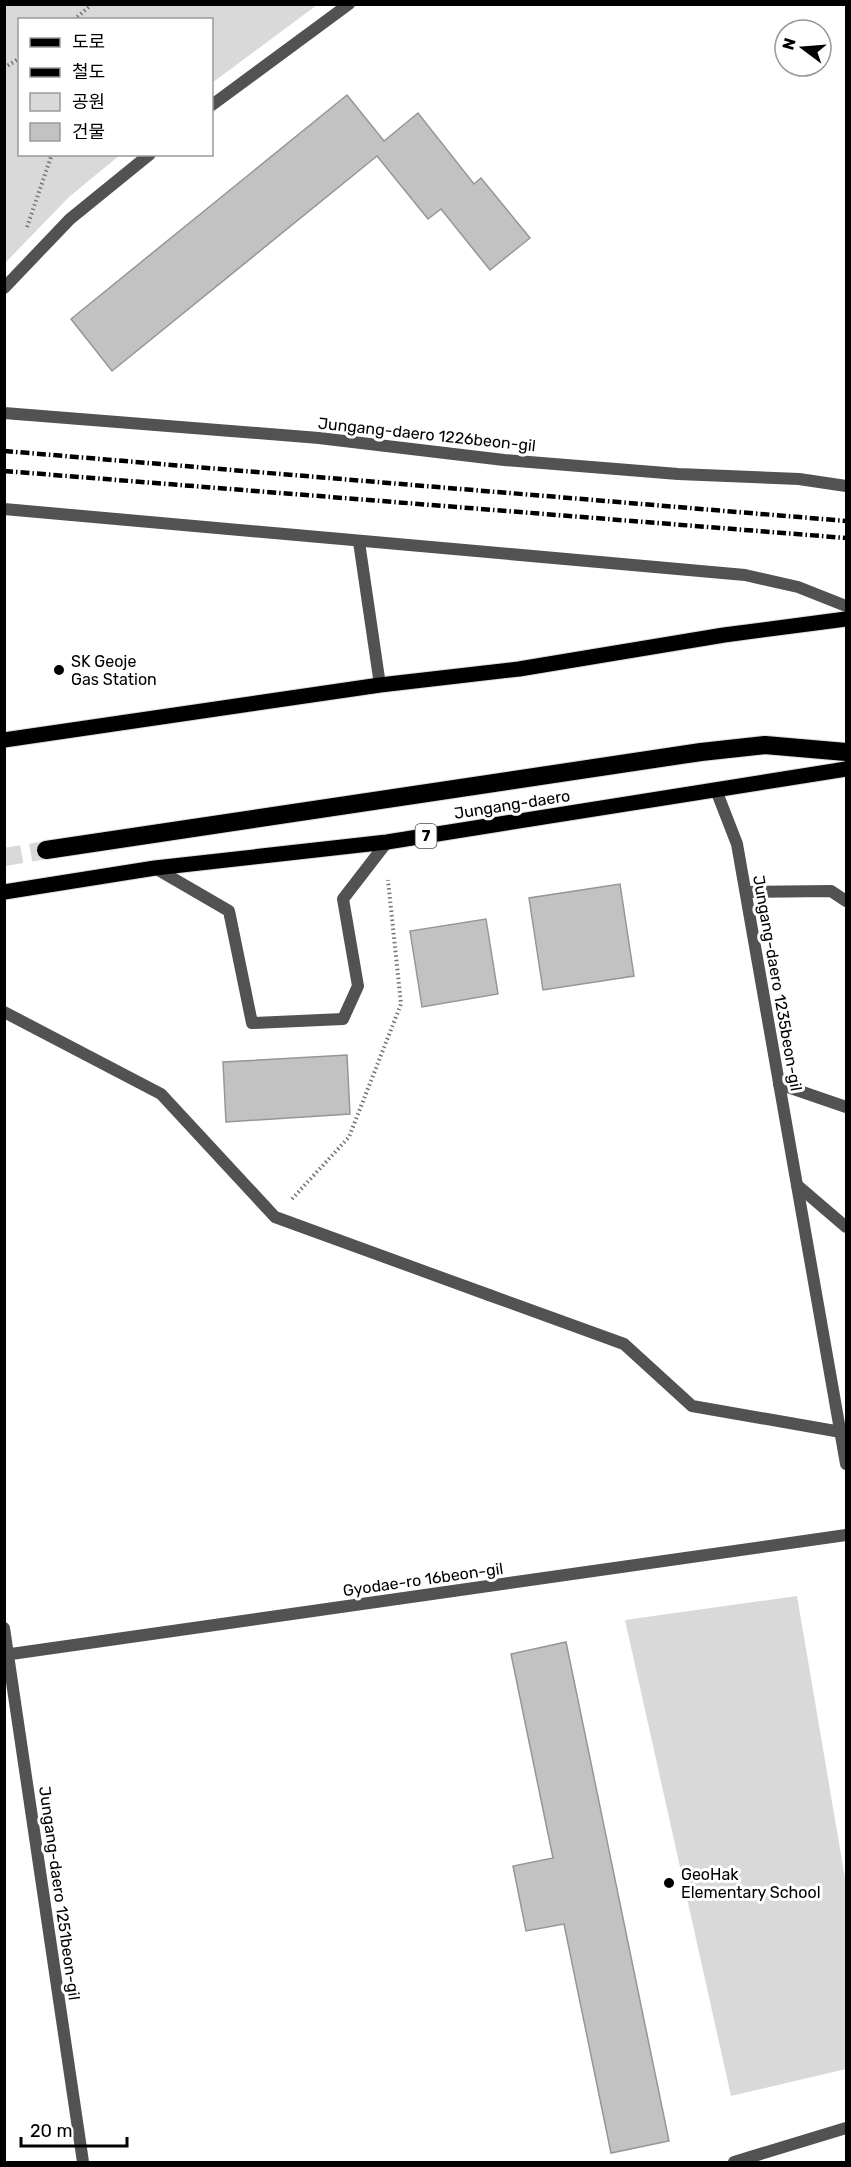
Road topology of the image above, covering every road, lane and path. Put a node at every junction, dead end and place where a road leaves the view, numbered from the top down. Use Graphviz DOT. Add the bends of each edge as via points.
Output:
graph roads {
  1 [pos="92,4"];
  2 [pos="349,4"];
  3 [pos="85,12"];
  4 [pos="77,18"];
  5 [pos="86,18"];
  6 [pos="18,59"];
  7 [pos="4,68"];
  8 [pos="213,104"];
  9 [pos="51,156"];
  10 [pos="148,156"];
  11 [pos="23,236"];
  12 [pos="4,288"];
  13 [pos="4,413"];
  14 [pos="846,486"];
  15 [pos="4,509"];
  16 [pos="359,542"];
  17 [pos="846,606"];
  18 [pos="846,619"];
  19 [pos="380,685"];
  20 [pos="4,740"];
  21 [pos="846,752"];
  22 [pos="846,769"];
  23 [pos="716,790"];
  24 [pos="387,842"];
  25 [pos="46,850"];
  26 [pos="155,868"];
  27 [pos="4,892"];
  28 [pos="746,892"];
  29 [pos="846,901"];
  30 [pos="4,1012"];
  31 [pos="779,1083"];
  32 [pos="846,1107"];
  33 [pos="797,1185"];
  34 [pos="275,1217"];
  35 [pos="846,1227"];
  36 [pos="841,1432"];
  37 [pos="846,1464"];
  38 [pos="846,1535"];
  39 [pos="4,1628"];
  40 [pos="6,1655"];
  41 [pos="846,2128"];
  42 [pos="82,2163"];
  43 [pos="734,2163"];
  1 -- 3 [label="path"];
  2 -- 8 [label="street"];
  3 -- 4 [label="path"];
  3 -- 5 [label="path"];
  6 -- 7 [label="path"];
  9 -- 11 [label="path"];
  10 -- 12 [label="street" via="70,219"];
  13 -- 14 [label="street, Jungang-daero 1226beon-gil" via="319,438 504,460"];
  15 -- 16 [label="street"];
  16 -- 17 [label="street" via="745,575 798,587"];
  16 -- 19 [label="street"];
  18 -- 19 [label="main road" via="724,634 519,669"];
  19 -- 20 [label="main road"];
  21 -- 25 [label="highway" via="765,745 701,752"];
  22 -- 23 [label="main road, Jungang-daero / 7"];
  23 -- 24 [label="main road, Jungang-daero / 7"];
  23 -- 28 [label="street, Jungang-daero 1235beon-gil" via="737,844"];
  24 -- 26 [label="main road, Jungang-daero / 7"];
  24 -- 26 [label="street" via="343,899 358,986 343,1019 252,1023 229,911"];
  24 -- 34 [label="path" via="401,1004 349,1137"];
  26 -- 27 [label="main road, Jungang-daero / 7"];
  28 -- 29 [label="street" via="831,891"];
  28 -- 31 [label="street, Jungang-daero 1235beon-gil"];
  30 -- 34 [label="street" via="161,1094"];
  31 -- 32 [label="street"];
  31 -- 33 [label="street, Jungang-daero 1235beon-gil"];
  33 -- 35 [label="street"];
  33 -- 36 [label="street, Jungang-daero 1235beon-gil"];
  34 -- 36 [label="street" via="624,1344 692,1406"];
  36 -- 37 [label="street, Jungang-daero 1235beon-gil"];
  38 -- 40 [label="street, Gyodae-ro 16beon-gil"];
  39 -- 40 [label="street, Jungang-daero 1251beon-gil"];
  40 -- 42 [label="street, Jungang-daero 1251beon-gil"];
  41 -- 43 [label="street"];
}
